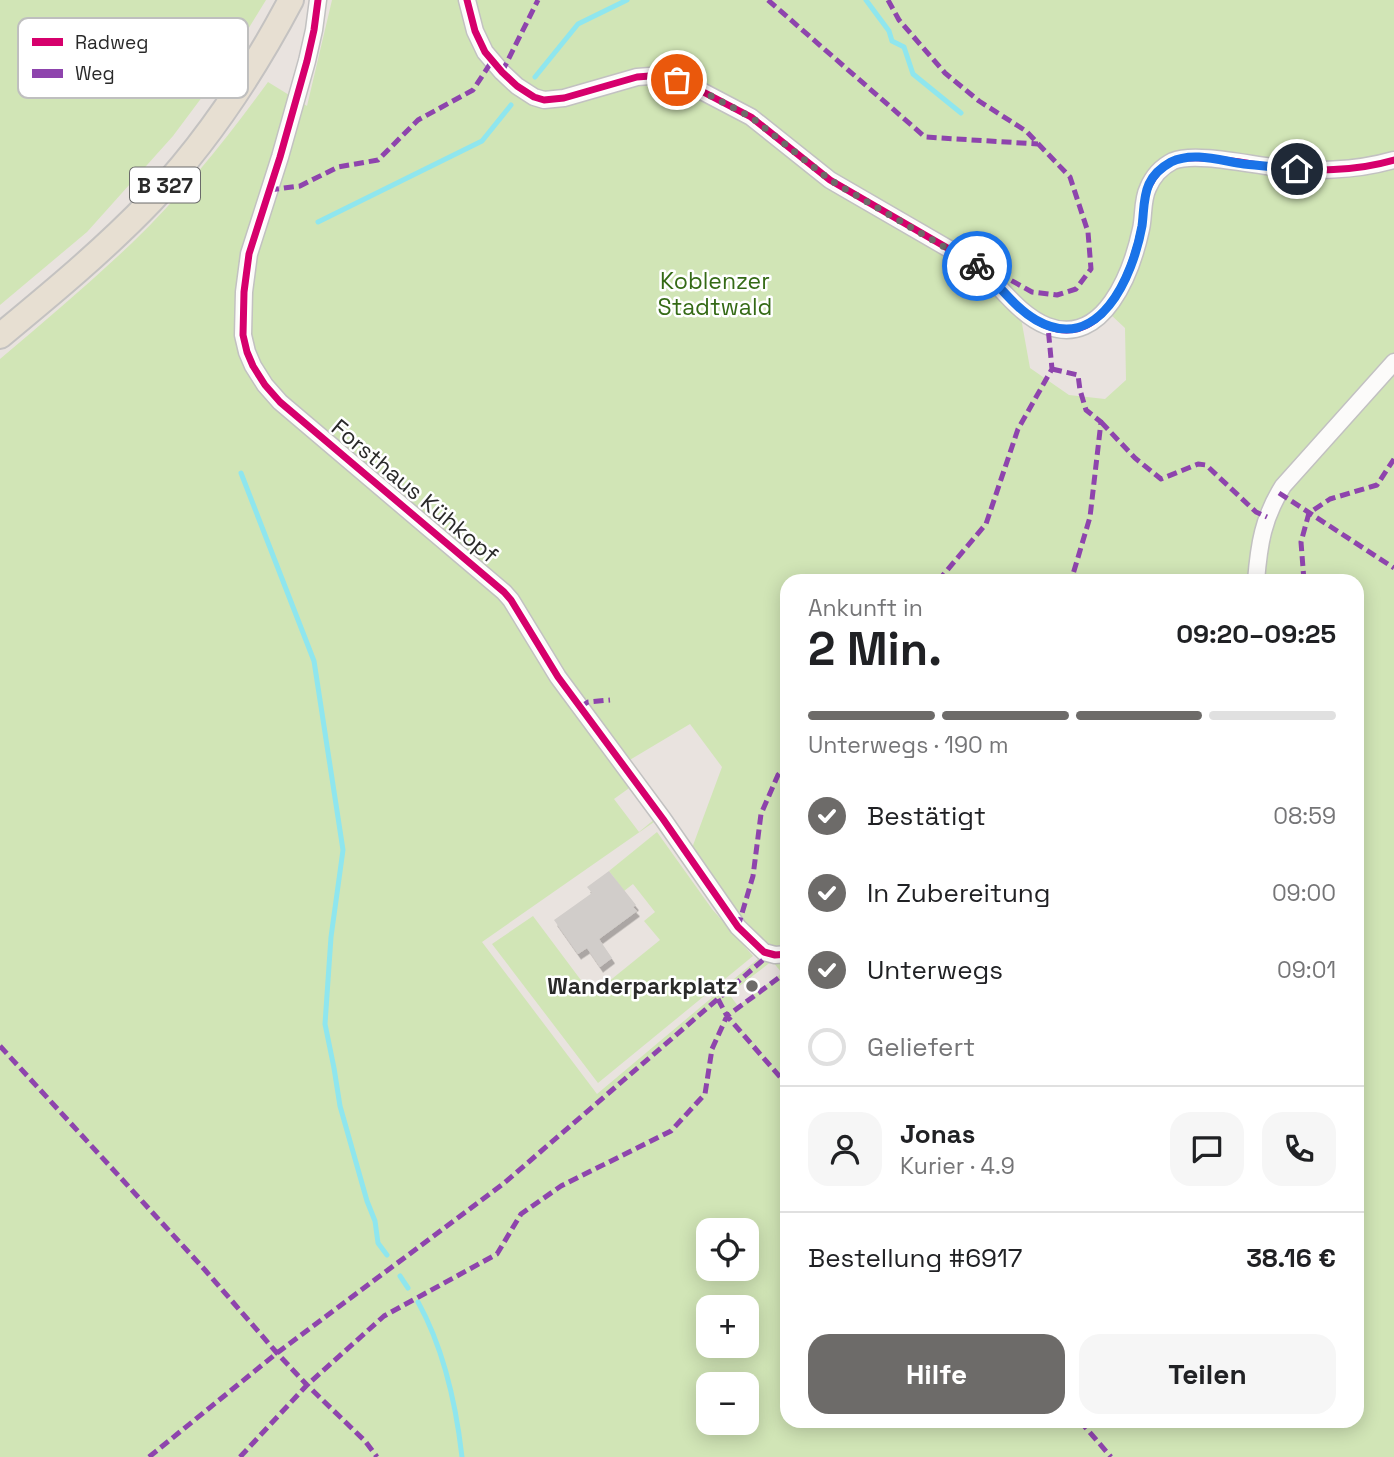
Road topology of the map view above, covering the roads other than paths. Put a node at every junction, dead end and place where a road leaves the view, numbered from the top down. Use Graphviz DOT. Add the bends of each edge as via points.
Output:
graph roads {
  1 [pos="291,0"];
  2 [pos="318,0"];
  3 [pos="467,0"];
  4 [pos="248,74"];
  5 [pos="232,98"];
  6 [pos="1394,160"];
  7 [pos="0,336"];
  8 [pos="1394,362"];
  9 [pos="1257,574"];
  10 [pos="780,954"];
  1 -- 4 [label="main road, B 327"];
  2 -- 10 [label="street, Forsthaus Kühkopf" via="307,61 249,254 242,319 253,366 280,402 504,592 558,677 738,927 759,948"];
  3 -- 6 [label="street" via="485,52 534,97 564,98 637,77 690,85 751,117 830,180 975,264 1021,309 1048,327 1084,327 1102,315 1136,252 1149,185 1171,162 1194,157 1338,170"];
  5 -- 7 [label="main road, B 327" via="152,200"];
  8 -- 9 [label="street" via="1283,486 1265,521"];
}
